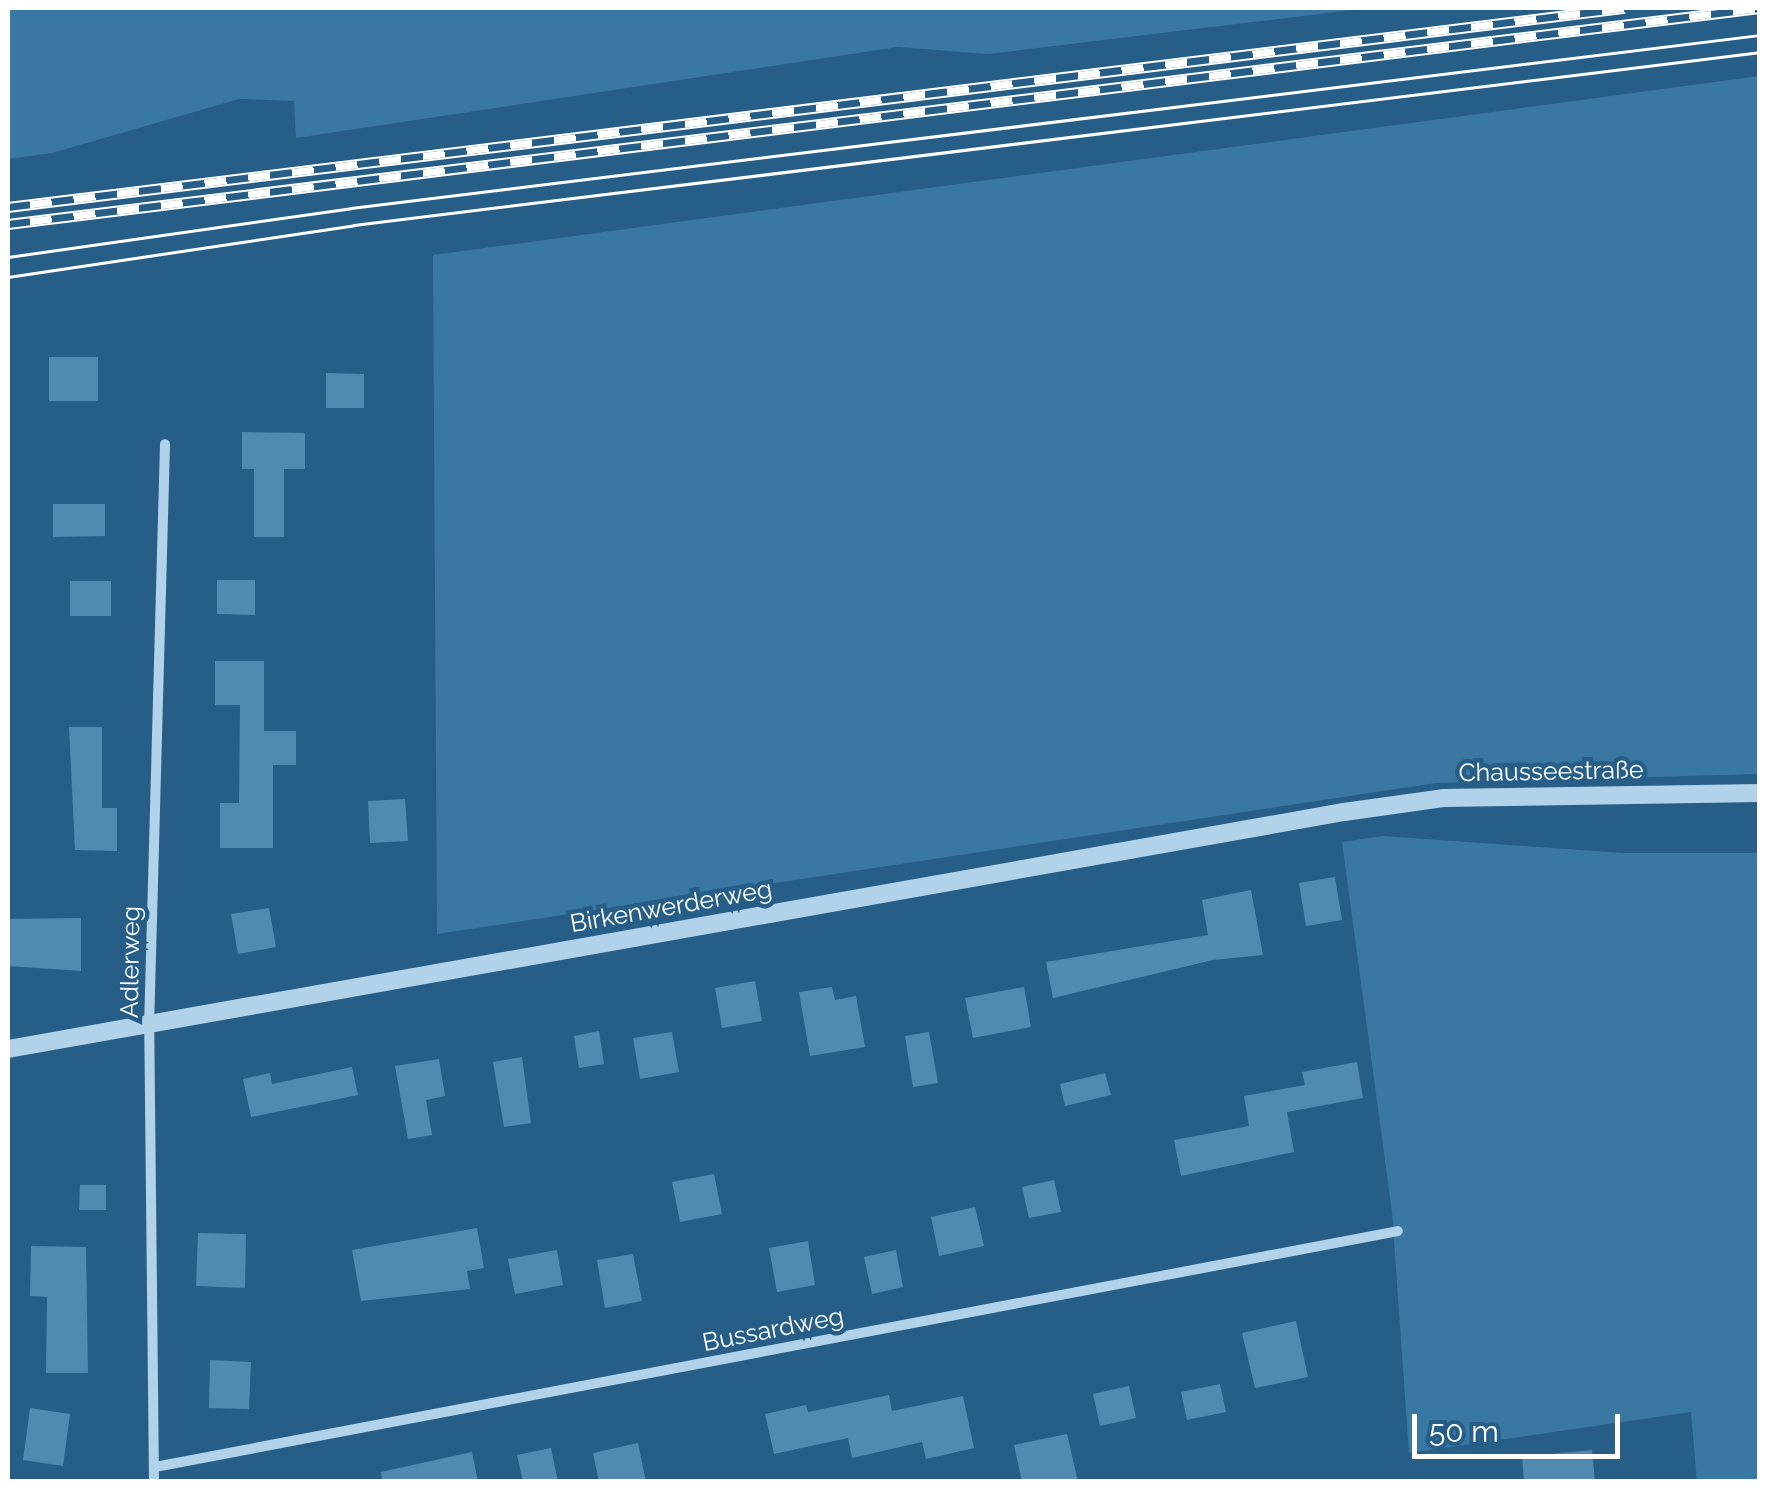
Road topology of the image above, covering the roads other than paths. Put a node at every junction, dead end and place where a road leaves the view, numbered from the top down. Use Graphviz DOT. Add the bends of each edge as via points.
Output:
graph roads {
  1 [pos="165,444"];
  2 [pos="1760,793"];
  3 [pos="1344,812"];
  4 [pos="148,1028"];
  5 [pos="8,1049"];
  6 [pos="1398,1231"];
  7 [pos="155,1466"];
  8 [pos="154,1482"];
  1 -- 4 [label="street, Adlerweg"];
  2 -- 3 [label="street, Chausseestraße" via="1443,798"];
  3 -- 4 [label="street, Birkenwerderweg"];
  4 -- 5 [label="street, Birkenwerderweg"];
  4 -- 7 [label="street, Adlerweg"];
  6 -- 7 [label="street, Bussardweg"];
  7 -- 8 [label="street, Adlerweg"];
}
